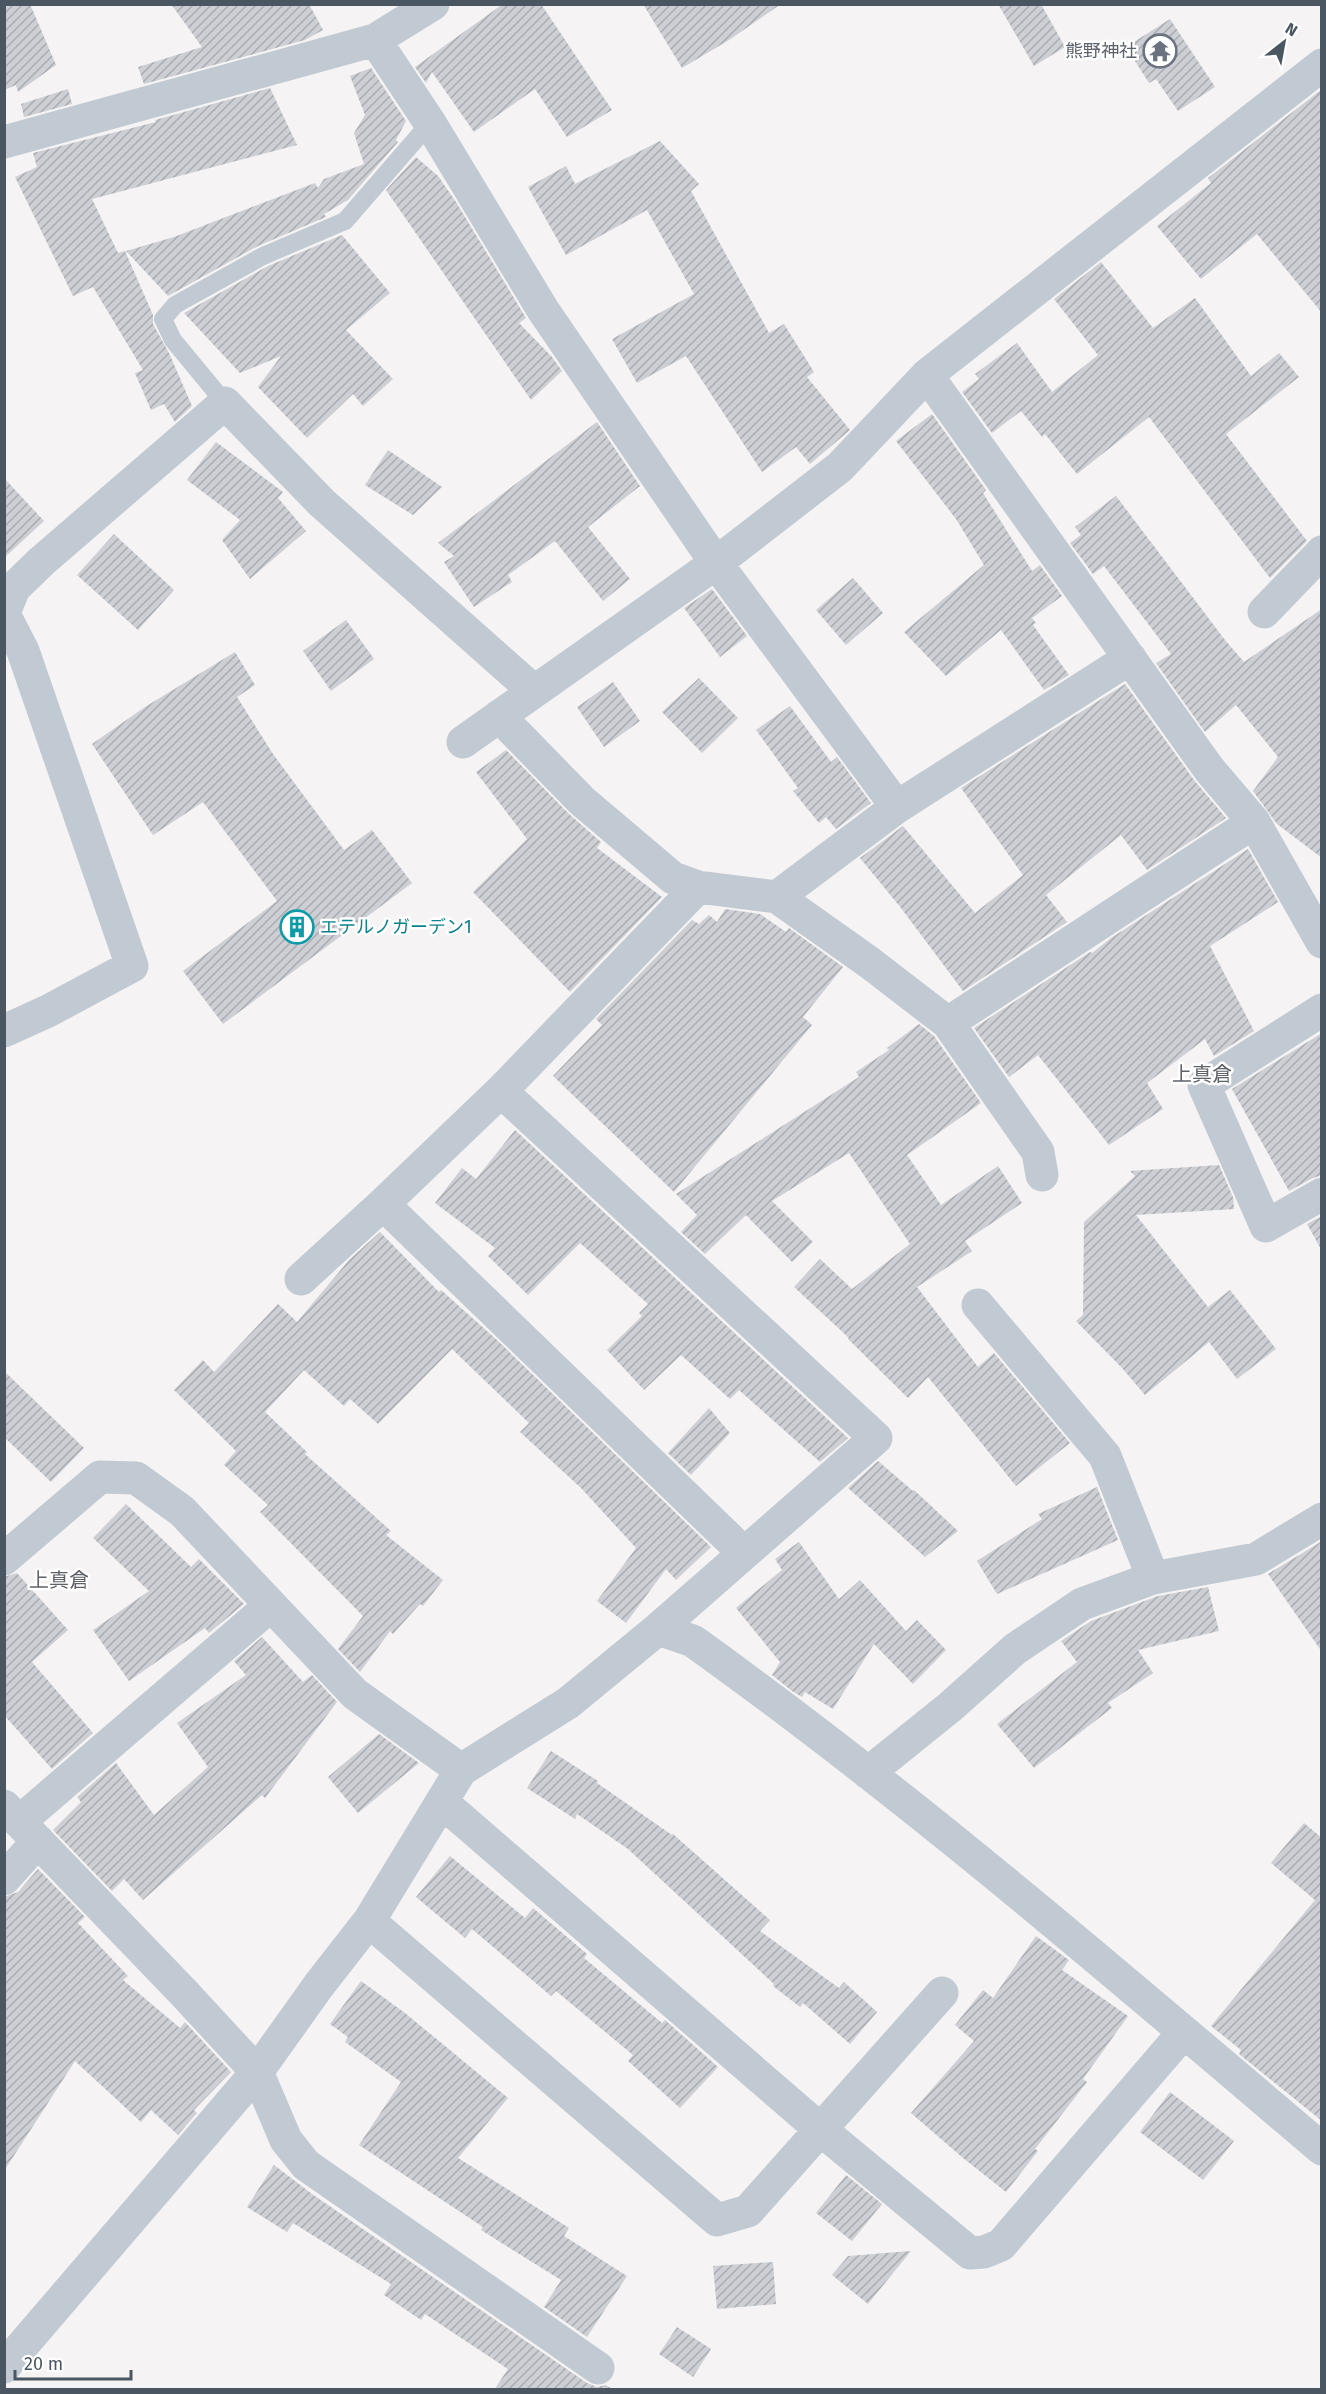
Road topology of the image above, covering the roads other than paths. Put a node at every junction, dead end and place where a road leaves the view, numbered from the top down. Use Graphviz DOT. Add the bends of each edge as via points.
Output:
graph roads {
  1 [pos="433,4"];
  2 [pos="375,40"];
  3 [pos="1322,65"];
  4 [pos="430,123"];
  5 [pos="4,142"];
  6 [pos="927,375"];
  7 [pos="225,403"];
  8 [pos="1322,552"];
  9 [pos="716,563"];
  10 [pos="1264,612"];
  11 [pos="4,614"];
  12 [pos="1130,658"];
  13 [pos="534,691"];
  14 [pos="499,716"];
  15 [pos="463,742"];
  16 [pos="897,807"];
  17 [pos="1254,822"];
  18 [pos="698,886"];
  19 [pos="777,897"];
  20 [pos="1322,942"];
  21 [pos="1322,1010"];
  22 [pos="948,1023"];
  23 [pos="4,1031"];
  24 [pos="501,1091"];
  25 [pos="1042,1175"];
  26 [pos="1322,1194"];
  27 [pos="384,1204"];
  28 [pos="301,1279"];
  29 [pos="978,1305"];
  30 [pos="1322,1519"];
  31 [pos="8,1548"];
  32 [pos="744,1553"];
  33 [pos="1153,1578"];
  34 [pos="270,1606"];
  35 [pos="658,1629"];
  36 [pos="461,1770"];
  37 [pos="868,1773"];
  38 [pos="442,1803"];
  39 [pos="21,1823"];
  40 [pos="4,1879"];
  41 [pos="369,1921"];
  42 [pos="942,1993"];
  43 [pos="1184,2032"];
  44 [pos="256,2072"];
  45 [pos="821,2130"];
  46 [pos="1322,2149"];
  47 [pos="4,2367"];
  48 [pos="598,2368"];
  1 -- 2 [label="street"];
  2 -- 4 [label="street"];
  2 -- 5 [label="street"];
  3 -- 6 [label="street"];
  4 -- 7 [label="lane" via="345,221 263,256 175,305 163,319 173,340"];
  4 -- 9 [label="street" via="543,310"];
  6 -- 9 [label="street" via="840,467"];
  6 -- 12 [label="street"];
  7 -- 11 [label="street" via="42,561 15,588"];
  7 -- 13 [label="street" via="322,503"];
  8 -- 10 [label="street"];
  9 -- 13 [label="street"];
  9 -- 16 [label="street"];
  11 -- 23 [label="street" via="23,651 132,966"];
  12 -- 16 [label="street"];
  12 -- 17 [label="street" via="1209,769"];
  13 -- 14 [label="street"];
  14 -- 15 [label="street"];
  14 -- 18 [label="street" via="582,801 673,878"];
  16 -- 19 [label="street"];
  17 -- 20 [label="street"];
  17 -- 22 [label="street"];
  18 -- 19 [label="street"];
  18 -- 24 [label="street"];
  19 -- 22 [label="street"];
  21 -- 26 [label="street" via="1204,1085 1266,1226"];
  22 -- 25 [label="street" via="1038,1152"];
  24 -- 27 [label="street"];
  24 -- 32 [label="street" via="876,1438"];
  27 -- 28 [label="street"];
  27 -- 32 [label="street"];
  29 -- 33 [label="street" via="1105,1456"];
  30 -- 33 [label="street" via="1256,1559"];
  31 -- 34 [label="street" via="99,1477 136,1478 182,1511"];
  32 -- 35 [label="street"];
  33 -- 37 [label="street" via="1082,1605 1015,1649"];
  34 -- 36 [label="street" via="355,1694"];
  34 -- 39 [label="street"];
  35 -- 36 [label="street" via="568,1702"];
  35 -- 37 [label="street" via="693,1641"];
  36 -- 38 [label="street"];
  37 -- 43 [label="street"];
  38 -- 41 [label="street"];
  38 -- 45 [label="street"];
  39 -- 40 [label="street"];
  39 -- 44 [label="street"];
  41 -- 44 [label="street"];
  41 -- 45 [label="street" via="717,2220 748,2211"];
  42 -- 45 [label="street"];
  43 -- 45 [label="street" via="1001,2245 984,2252 970,2253"];
  43 -- 46 [label="street"];
  44 -- 47 [label="street"];
  44 -- 48 [label="street" via="286,2140 306,2165"];
}
